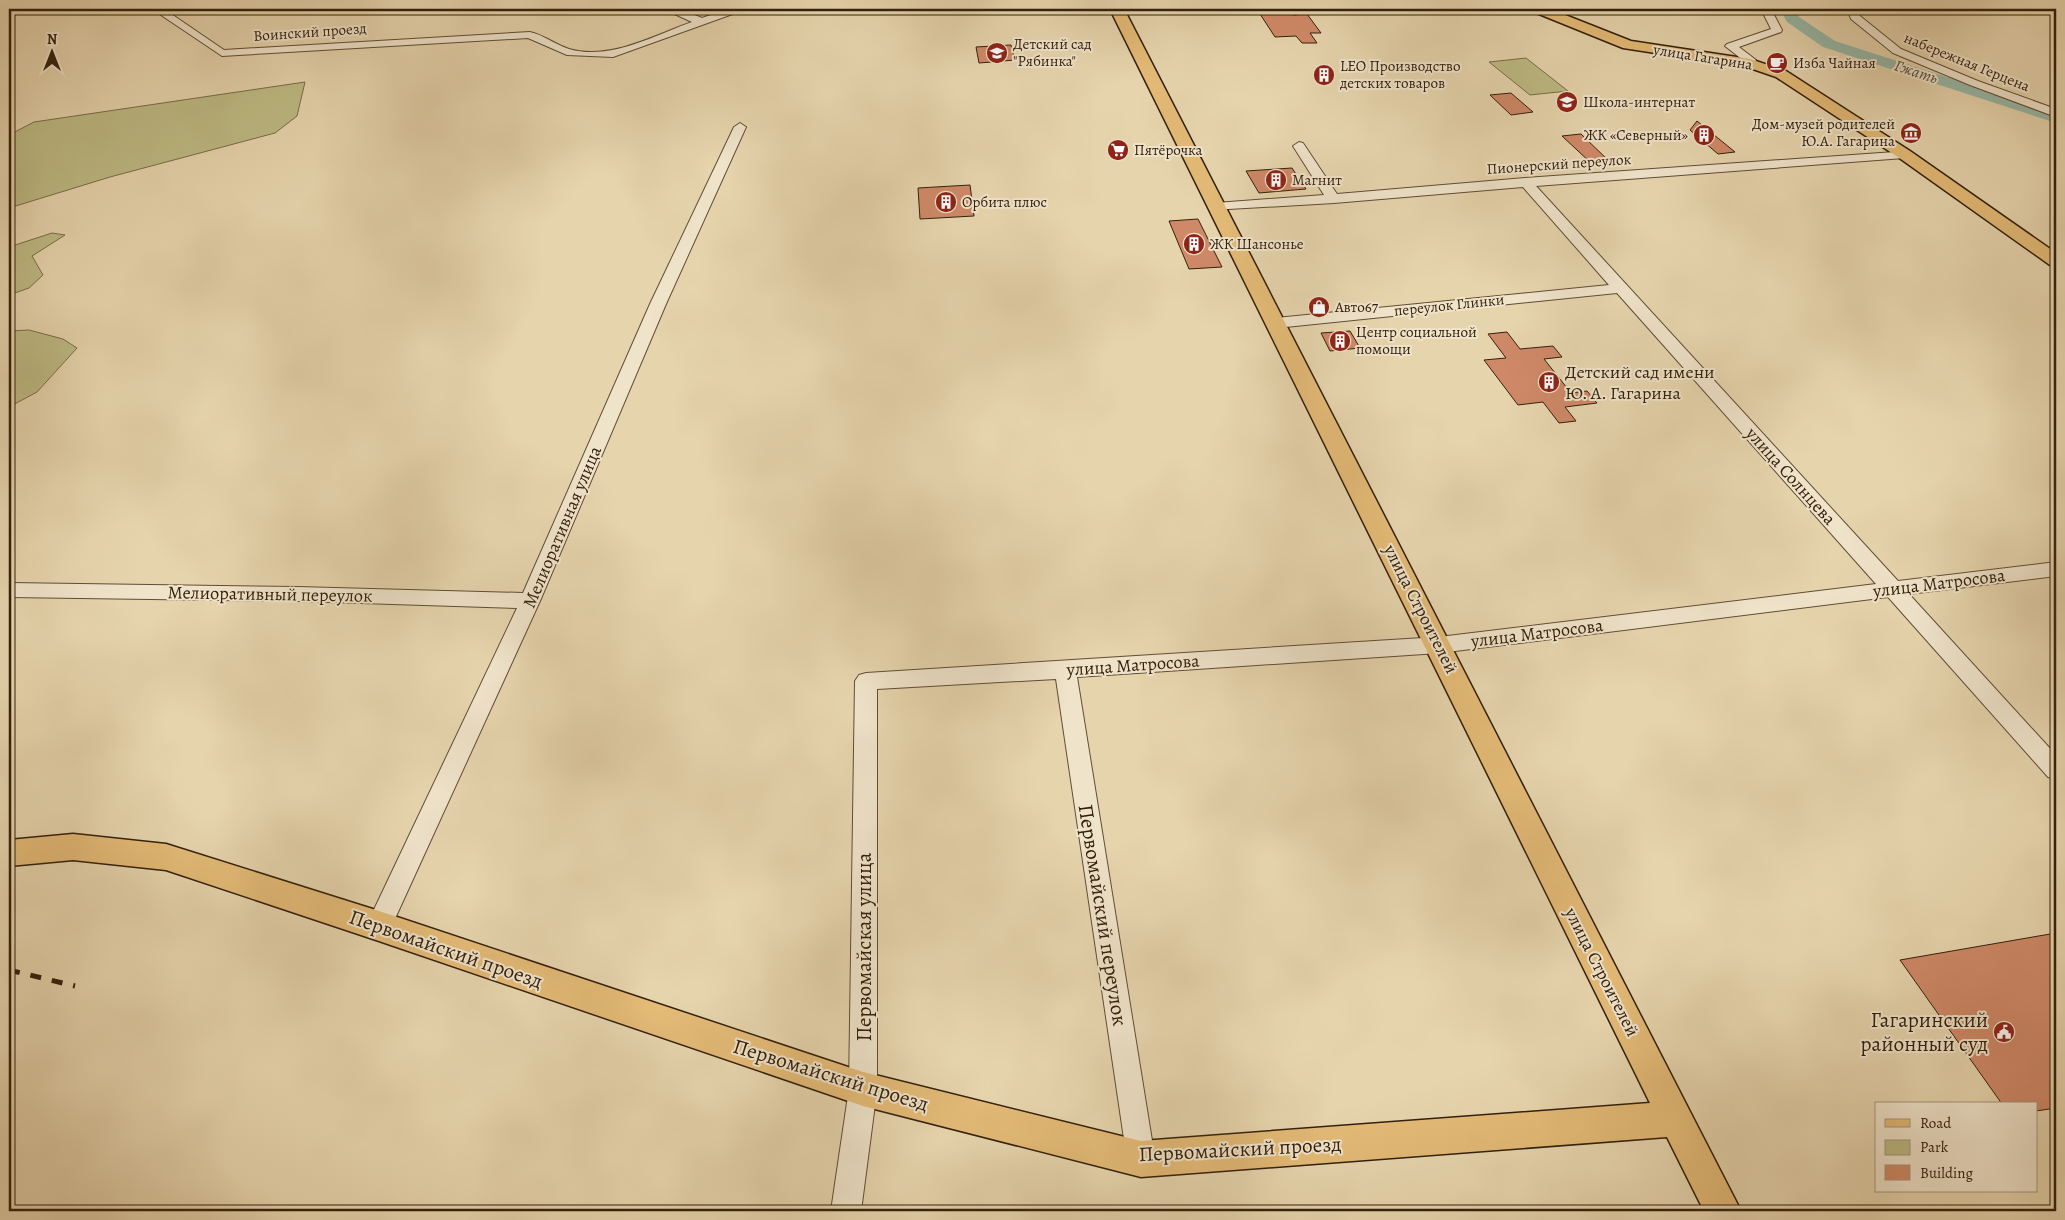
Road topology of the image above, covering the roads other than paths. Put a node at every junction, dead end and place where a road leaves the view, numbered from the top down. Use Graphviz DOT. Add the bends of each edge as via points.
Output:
graph roads {
  1 [pos="157,9"];
  2 [pos="672,9"];
  3 [pos="737,9"];
  4 [pos="1117,9"];
  5 [pos="1539,9"];
  6 [pos="1766,9"];
  7 [pos="1852,9"];
  8 [pos="702,22"];
  9 [pos="1750,63"];
  10 [pos="2056,112"];
  11 [pos="740,127"];
  12 [pos="1300,146"];
  13 [pos="1904,154"];
  14 [pos="1525,182"];
  15 [pos="1334,199"];
  16 [pos="1216,207"];
  17 [pos="2056,261"];
  18 [pos="1621,288"];
  19 [pos="1276,323"];
  20 [pos="2056,569"];
  21 [pos="1892,589"];
  22 [pos="9,590"];
  23 [pos="530,601"];
  24 [pos="1439,645"];
  25 [pos="1065,670"];
  26 [pos="866,681"];
  27 [pos="2056,770"];
  28 [pos="9,853"];
  29 [pos="379,926"];
  30 [pos="863,1090"];
  31 [pos="1676,1119"];
  32 [pos="1141,1159"];
  33 [pos="846,1211"];
  34 [pos="1722,1211"];
  1 -- 8 [label="street, Воинский проезд" via="222,54 530,35 568,52 613,54"];
  2 -- 8 [label="street"];
  3 -- 8 [label="street, Воинский проезд"];
  4 -- 16 [label="main road, улица Строителей"];
  5 -- 9 [label="main road, улица Гагарина" via="1628,45"];
  6 -- 9 [label="street" via="1777,30 1731,46"];
  7 -- 10 [label="street, набережная Герцена" via="1855,17 1897,52"];
  9 -- 13 [label="main road, улица Гагарина" via="1790,79"];
  11 -- 23 [label="street, Мелиоративная улица" via="658,304"];
  12 -- 15 [label="street"];
  13 -- 14 [label="street, Пионерский переулок"];
  13 -- 17 [label="main road, улица Гагарина"];
  14 -- 15 [label="street, Пионерский переулок"];
  14 -- 18 [label="street, улица Солнцева"];
  15 -- 16 [label="street, Пионерский переулок"];
  16 -- 19 [label="main road, улица Строителей"];
  18 -- 19 [label="street, переулок Глинки"];
  18 -- 21 [label="street, улица Солнцева"];
  19 -- 24 [label="main road, улица Строителей"];
  20 -- 21 [label="street, улица Матросова"];
  21 -- 24 [label="street, улица Матросова"];
  21 -- 27 [label="street, улица Солнцева"];
  22 -- 23 [label="street, Мелиоративный переулок"];
  23 -- 29 [label="street, Мелиоративная улица"];
  24 -- 25 [label="street, улица Матросова"];
  24 -- 31 [label="main road, улица Строителей"];
  25 -- 26 [label="street, улица Матросова"];
  25 -- 32 [label="street, Первомайский переулок"];
  26 -- 30 [label="street, Первомайская улица"];
  28 -- 29 [label="main road, Первомайский проезд" via="73,847 166,858"];
  29 -- 30 [label="main road, Первомайский проезд"];
  30 -- 32 [label="main road, Первомайский проезд"];
  30 -- 33 [label="street, Первомайская улица"];
  31 -- 32 [label="main road, Первомайский проезд"];
  31 -- 34 [label="main road, улица Строителей"];
}
